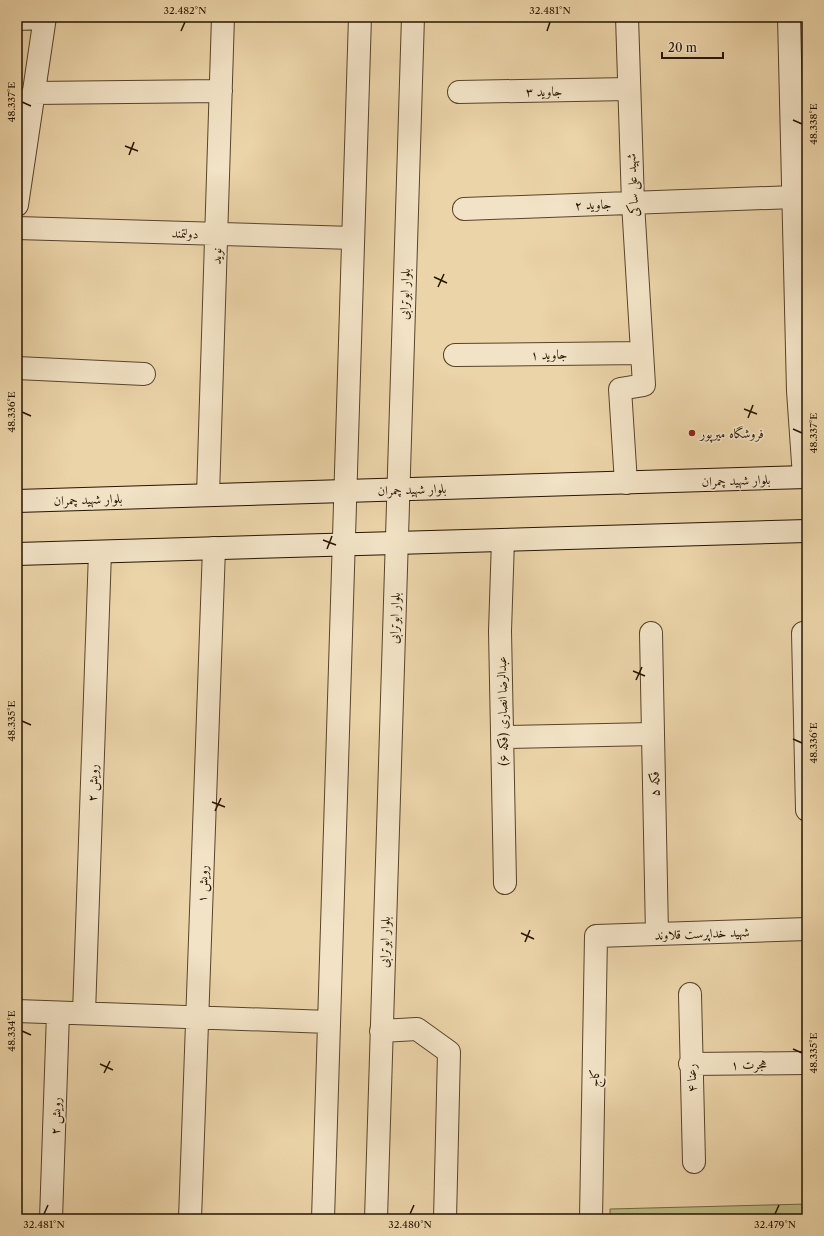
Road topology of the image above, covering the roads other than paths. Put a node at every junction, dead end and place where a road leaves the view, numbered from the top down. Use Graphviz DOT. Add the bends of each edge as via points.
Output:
graph roads {
  1 [pos="223,17"];
  2 [pos="360,17"];
  3 [pos="413,17"];
  4 [pos="627,17"];
  5 [pos="790,17"];
  6 [pos="45,18"];
  7 [pos="17,19"];
  8 [pos="628,89"];
  9 [pos="221,91"];
  10 [pos="459,92"];
  11 [pos="34,93"];
  12 [pos="21,150"];
  13 [pos="794,197"];
  14 [pos="633,203"];
  15 [pos="17,205"];
  16 [pos="464,209"];
  17 [pos="17,228"];
  18 [pos="217,234"];
  19 [pos="353,238"];
  20 [pos="642,353"];
  21 [pos="455,355"];
  22 [pos="17,368"];
  23 [pos="144,374"];
  24 [pos="806,477"];
  25 [pos="626,483"];
  26 [pos="398,490"];
  27 [pos="346,491"];
  28 [pos="208,495"];
  29 [pos="17,501"];
  30 [pos="807,531"];
  31 [pos="503,540"];
  32 [pos="396,543"];
  33 [pos="344,544"];
  34 [pos="214,548"];
  35 [pos="100,552"];
  36 [pos="17,554"];
  37 [pos="652,633"];
  38 [pos="803,633"];
  39 [pos="806,703"];
  40 [pos="653,734"];
  41 [pos="502,737"];
  42 [pos="807,810"];
  43 [pos="505,883"];
  44 [pos="807,929"];
  45 [pos="657,934"];
  46 [pos="596,936"];
  47 [pos="690,994"];
  48 [pos="17,1011"];
  49 [pos="58,1013"];
  50 [pos="84,1014"];
  51 [pos="197,1017"];
  52 [pos="329,1022"];
  53 [pos="382,1031"];
  54 [pos="807,1063"];
  55 [pos="690,1064"];
  56 [pos="694,1162"];
  57 [pos="51,1219"];
  58 [pos="190,1219"];
  59 [pos="323,1219"];
  60 [pos="376,1219"];
  61 [pos="445,1219"];
  62 [pos="591,1219"];
  1 -- 9 [label="street, نوید"];
  2 -- 19 [label="street"];
  3 -- 26 [label="street, بلوار ابوترابی"];
  4 -- 8 [label="street, شهید علی ساکی"];
  5 -- 13 [label="street"];
  6 -- 7 [label="street"];
  6 -- 11 [label="street"];
  8 -- 10 [label="street, جاوید ۳"];
  8 -- 14 [label="street, شهید علی ساکی"];
  9 -- 11 [label="street"];
  9 -- 18 [label="street, نوید"];
  11 -- 12 [label="street"];
  12 -- 15 [label="street"];
  13 -- 14 [label="street, جاوید ۲"];
  13 -- 24 [label="street" via="798,391"];
  14 -- 16 [label="street, جاوید ۲"];
  14 -- 20 [label="street, شهید علی ساکی"];
  17 -- 18 [label="street, دولتمند"];
  18 -- 19 [label="street, دولتمند"];
  18 -- 28 [label="street, نوید"];
  19 -- 27 [label="street"];
  20 -- 21 [label="street, جاوید ۱"];
  20 -- 25 [label="street, شهید علی ساکی" via="644,385 620,388"];
  22 -- 23 [label="street"];
  24 -- 25 [label="street, بلوار شهید چمران"];
  25 -- 26 [label="street, بلوار شهید چمران"];
  26 -- 27 [label="street, بلوار شهید چمران"];
  26 -- 32 [label="street, بلوار ابوترابی"];
  27 -- 28 [label="street, بلوار شهید چمران"];
  27 -- 33 [label="street"];
  28 -- 29 [label="street, بلوار شهید چمران"];
  30 -- 31 [label="street"];
  31 -- 32 [label="street"];
  31 -- 41 [label="street, عبدالرضا انصاری (فکه ۶)" via="500,631"];
  32 -- 33 [label="street"];
  32 -- 53 [label="street, بلوار ابوترابی"];
  33 -- 34 [label="street"];
  33 -- 52 [label="street"];
  34 -- 35 [label="street"];
  34 -- 51 [label="street, رویش ۱"];
  35 -- 36 [label="street"];
  35 -- 50 [label="street, رویش ۲"];
  37 -- 40 [label="street, فکه ۵"];
  38 -- 39 [label="street"];
  39 -- 42 [label="street"];
  40 -- 41 [label="street"];
  40 -- 45 [label="street, فکه ۵"];
  41 -- 43 [label="street, عبدالرضا انصاری (فکه ۶)"];
  44 -- 45 [label="street, شهید خداپرست قلاوند"];
  45 -- 46 [label="street, شهید خداپرست قلاوند"];
  46 -- 62 [label="street, کاج"];
  47 -- 55 [label="street, رعنا ۴"];
  48 -- 49 [label="street"];
  49 -- 50 [label="street"];
  49 -- 57 [label="street, رویش ۲"];
  50 -- 51 [label="street"];
  51 -- 52 [label="street"];
  51 -- 58 [label="street, رویش ۱"];
  52 -- 59 [label="street"];
  53 -- 60 [label="street, بلوار ابوترابی"];
  53 -- 61 [label="street" via="417,1029 449,1052"];
  54 -- 55 [label="street, هجرت ۱"];
  55 -- 56 [label="street, رعنا ۴"];
}
